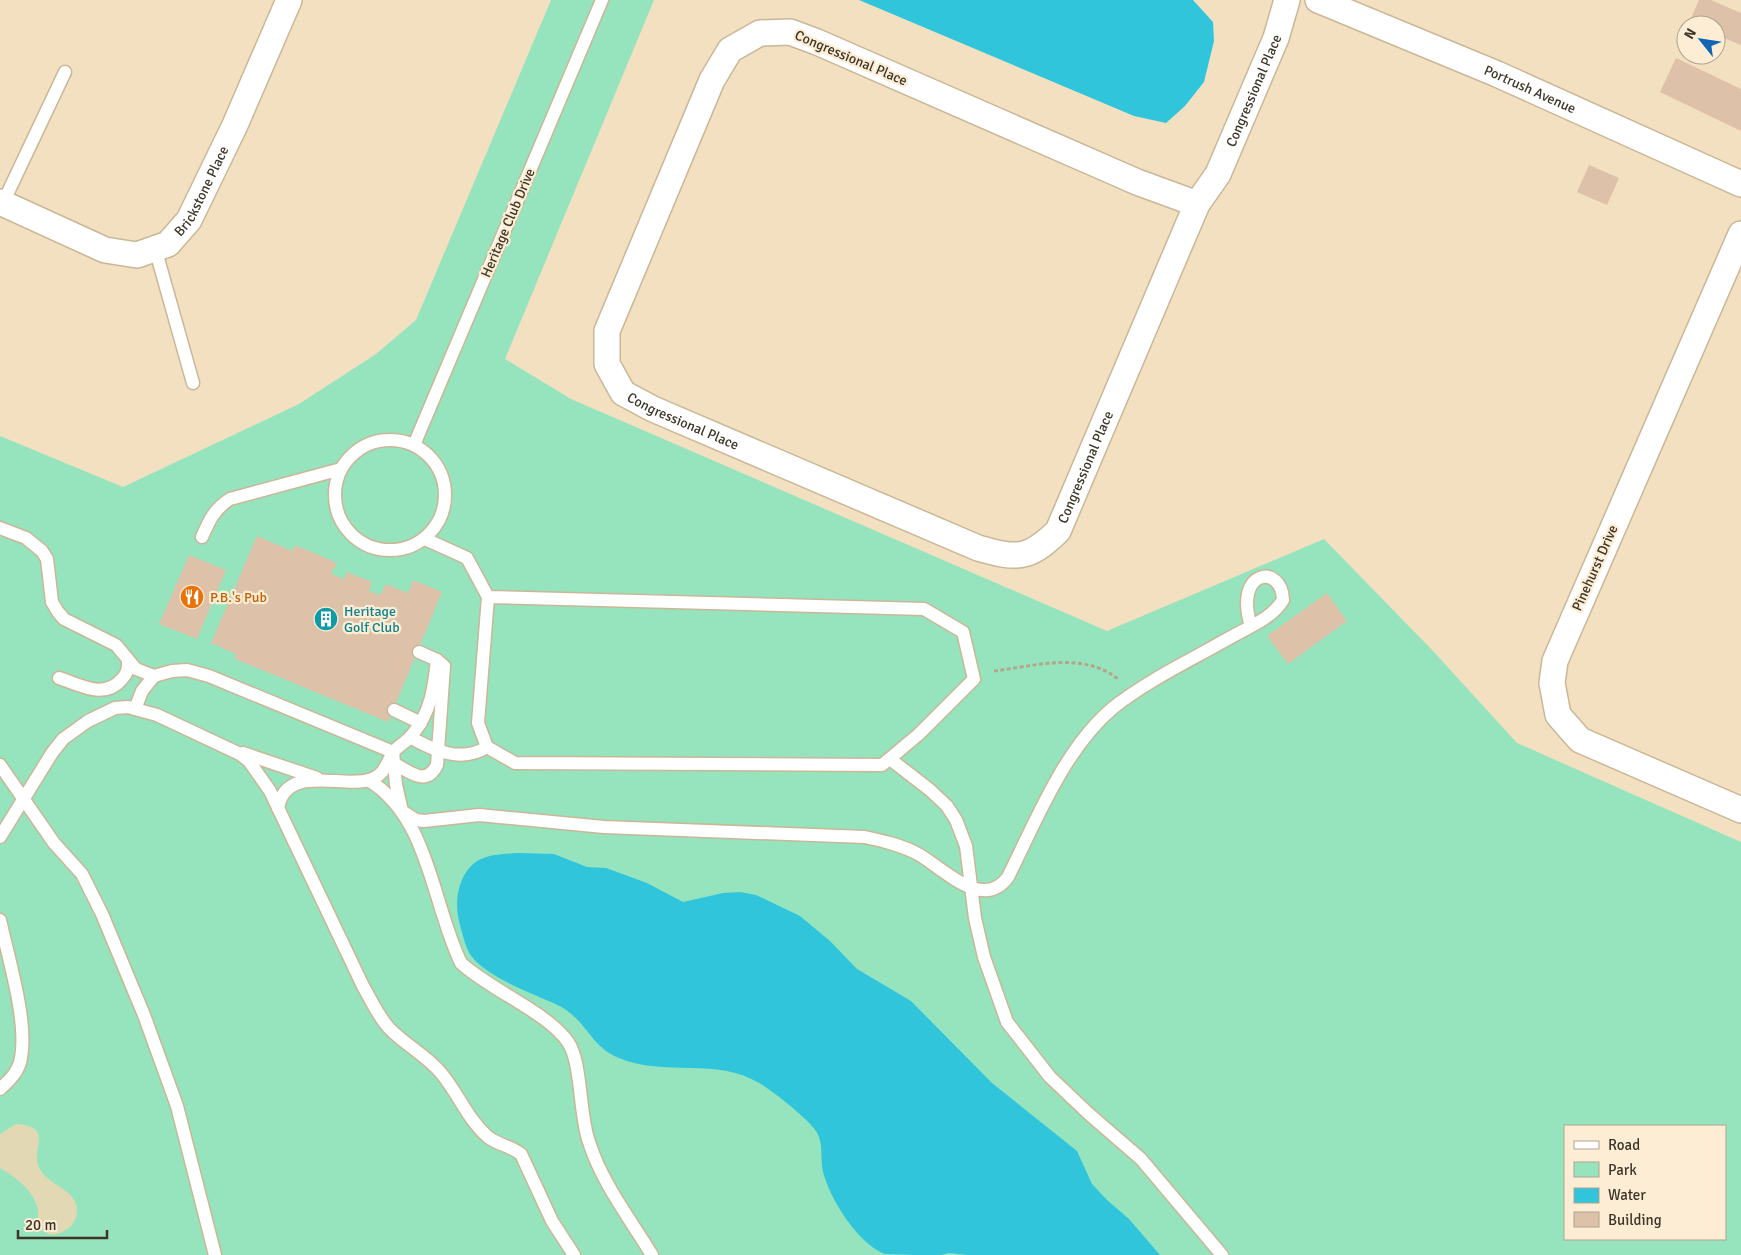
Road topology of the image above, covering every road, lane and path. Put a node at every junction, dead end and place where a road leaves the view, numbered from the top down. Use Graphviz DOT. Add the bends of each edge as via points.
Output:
graph roads {
  1 [pos="288,0"];
  2 [pos="602,0"];
  3 [pos="1287,0"];
  4 [pos="1318,0"];
  5 [pos="65,72"];
  6 [pos="1741,184"];
  7 [pos="1,202"];
  8 [pos="1197,204"];
  9 [pos="1741,234"];
  10 [pos="155,248"];
  11 [pos="193,383"];
  12 [pos="414,445"];
  13 [pos="341,469"];
  14 [pos="0,528"];
  15 [pos="202,537"];
  16 [pos="425,539"];
  17 [pos="488,597"];
  18 [pos="1251,626"];
  19 [pos="419,652"];
  20 [pos="437,660"];
  21 [pos="128,661"];
  22 [pos="972,671"];
  23 [pos="154,676"];
  24 [pos="59,678"];
  25 [pos="105,690"];
  26 [pos="1132,694"];
  27 [pos="135,708"];
  28 [pos="113,709"];
  29 [pos="394,710"];
  30 [pos="421,723"];
  31 [pos="410,737"];
  32 [pos="487,746"];
  33 [pos="228,747"];
  34 [pos="439,752"];
  35 [pos="394,758"];
  36 [pos="890,759"];
  37 [pos="0,765"];
  38 [pos="324,779"];
  39 [pos="368,780"];
  40 [pos="24,798"];
  41 [pos="278,808"];
  42 [pos="1741,810"];
  43 [pos="402,811"];
  44 [pos="0,837"];
  45 [pos="972,889"];
  46 [pos="0,920"];
  47 [pos="0,1089"];
  48 [pos="215,1255"];
  49 [pos="574,1255"];
  50 [pos="652,1255"];
  51 [pos="1222,1255"];
  1 -- 10 [label="street, Brickstone Place" via="235,125 189,220 168,244"];
  2 -- 12 [label="lane, Heritage Club Drive"];
  3 -- 8 [label="street, Congressional Place" via="1276,38 1218,174"];
  4 -- 6 [label="street, Portrush Avenue" via="1496,74"];
  5 -- 7 [label="lane"];
  7 -- 10 [label="street, Brickstone Place" via="105,250 137,255"];
  8 -- 8 [label="street, Congressional Place" via="1058,531 1039,550 1008,557 978,548 652,409 623,393 607,364 607,331 712,80 730,50 760,33 790,32 818,42 1137,182"];
  9 -- 42 [label="street, Pinehurst Drive" via="1555,661 1552,683 1558,715 1580,740"];
  10 -- 11 [label="lane"];
  12 -- 13 [label="lane" via="387,439 368,443"];
  12 -- 16 [label="lane" via="435,460 443,476 446,493 441,518"];
  13 -- 15 [label="lane" via="230,499 212,513"];
  13 -- 16 [label="lane" via="335,487 336,506 342,524 355,538 371,548 390,551 408,548"];
  14 -- 21 [label="lane" via="26,538 42,551 47,560 52,602 64,619 107,638 120,648"];
  16 -- 17 [label="lane" via="467,558"];
  17 -- 22 [label="lane" via="924,609 963,632"];
  17 -- 32 [label="lane" via="478,723"];
  18 -- 26 [label="lane"];
  19 -- 20 [label="lane"];
  20 -- 30 [label="lane" via="429,711"];
  20 -- 34 [label="lane" via="444,666"];
  21 -- 23 [label="lane" via="136,670"];
  21 -- 25 [label="lane" via="129,669 124,677 115,687"];
  22 -- 26 [label="path" via="1080,662 1106,670"];
  22 -- 36 [label="lane" via="974,679"];
  23 -- 27 [label="lane" via="142,691"];
  23 -- 35 [label="lane" via="188,670 209,676"];
  24 -- 25 [label="lane" via="94,690"];
  25 -- 28 [label="lane"];
  26 -- 45 [label="lane" via="1086,734 1002,885 992,890"];
  27 -- 28 [label="lane"];
  27 -- 33 [label="lane"];
  28 -- 40 [label="lane" via="88,721 63,739"];
  29 -- 30 [label="lane"];
  30 -- 31 [label="lane"];
  31 -- 34 [label="lane"];
  31 -- 35 [label="lane"];
  32 -- 34 [label="lane" via="475,754"];
  32 -- 36 [label="lane" via="515,763 882,765"];
  33 -- 38 [label="lane" via="280,767"];
  33 -- 41 [label="lane" via="249,761"];
  34 -- 35 [label="lane" via="433,774 426,777 418,776"];
  35 -- 39 [label="lane" via="380,775"];
  35 -- 43 [label="lane"];
  36 -- 45 [label="lane" via="930,790 956,820 966,846"];
  37 -- 40 [label="lane"];
  38 -- 39 [label="lane"];
  38 -- 41 [label="lane" via="314,779 289,789"];
  39 -- 43 [label="lane"];
  40 -- 44 [label="lane"];
  40 -- 48 [label="lane" via="54,843 82,874 106,922 177,1106"];
  41 -- 49 [label="lane" via="379,1015 388,1027 430,1060 490,1139 513,1147 522,1154 552,1220"];
  43 -- 45 [label="lane" via="424,821 479,815 604,827 865,837 904,847"];
  43 -- 50 [label="lane" via="420,850 460,963 473,975 546,1022 569,1043 574,1055 582,1117 596,1162"];
  45 -- 51 [label="lane" via="984,957 1007,1022 1050,1077 1141,1159"];
  46 -- 47 [label="lane" via="18,1003 22,1044 17,1070"];
}
